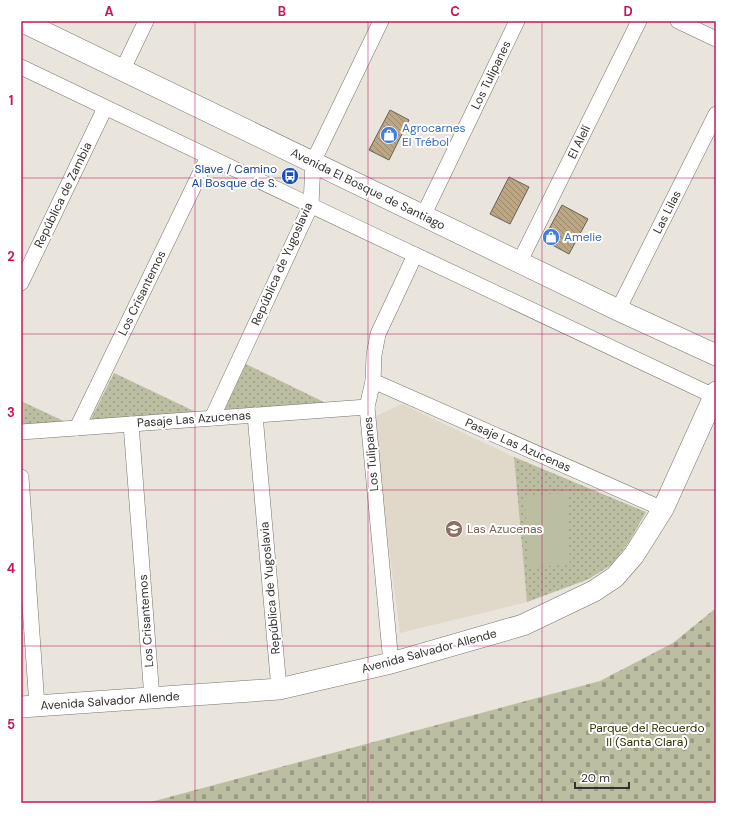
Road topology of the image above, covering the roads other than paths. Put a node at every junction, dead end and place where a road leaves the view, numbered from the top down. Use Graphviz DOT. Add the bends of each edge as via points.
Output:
graph roads {
  1 [pos="21,21"];
  2 [pos="146,21"];
  3 [pos="381,21"];
  4 [pos="517,21"];
  5 [pos="638,21"];
  6 [pos="678,21"];
  7 [pos="716,39"];
  8 [pos="21,67"];
  9 [pos="122,71"];
  10 [pos="105,108"];
  11 [pos="716,114"];
  12 [pos="208,158"];
  13 [pos="313,162"];
  14 [pos="311,205"];
  15 [pos="423,216"];
  16 [pos="415,255"];
  17 [pos="519,263"];
  18 [pos="21,283"];
  19 [pos="618,310"];
  20 [pos="716,355"];
  21 [pos="373,381"];
  22 [pos="715,395"];
  23 [pos="367,407"];
  24 [pos="255,415"];
  25 [pos="212,418"];
  26 [pos="131,424"];
  27 [pos="77,428"];
  28 [pos="21,432"];
  29 [pos="21,477"];
  30 [pos="663,509"];
  31 [pos="391,663"];
  32 [pos="279,689"];
  33 [pos="152,698"];
  34 [pos="29,706"];
  1 -- 9 [label="street, Avenida El Bosque de Santiago"];
  2 -- 9 [label="street"];
  3 -- 13 [label="street, República de Yugoslavia"];
  4 -- 15 [label="street, Los Tulipanes"];
  5 -- 17 [label="street, El Alelí"];
  6 -- 7 [label="street"];
  8 -- 10 [label="street"];
  9 -- 13 [label="street, Avenida El Bosque de Santiago"];
  10 -- 12 [label="street"];
  10 -- 18 [label="street, República de Zambia"];
  11 -- 19 [label="street, Las Lilas"];
  12 -- 14 [label="street"];
  12 -- 27 [label="street, Los Crisantemos"];
  13 -- 14 [label="street, República de Yugoslavia"];
  13 -- 15 [label="street, Avenida El Bosque de Santiago"];
  14 -- 16 [label="street"];
  14 -- 25 [label="street, República de Yugoslavia"];
  15 -- 17 [label="street, Avenida El Bosque de Santiago"];
  16 -- 21 [label="street, Los Tulipanes" via="378,334"];
  16 -- 22 [label="street"];
  17 -- 19 [label="street, Avenida El Bosque de Santiago"];
  19 -- 20 [label="street, Avenida El Bosque de Santiago"];
  21 -- 23 [label="street, Los Tulipanes"];
  21 -- 30 [label="street, Pasaje Las Azucenas"];
  22 -- 30 [label="street, Avenida Salvador Allende"];
  23 -- 24 [label="street, Pasaje Las Azucenas"];
  23 -- 31 [label="street, Los Tulipanes"];
  24 -- 25 [label="street, Pasaje Las Azucenas"];
  24 -- 32 [label="street, República de Yugoslavia"];
  25 -- 26 [label="street, Pasaje Las Azucenas"];
  26 -- 27 [label="street, Pasaje Las Azucenas"];
  26 -- 33 [label="street, Los Crisantemos"];
  27 -- 28 [label="street, Pasaje Las Azucenas"];
  29 -- 34 [label="street"];
  30 -- 31 [label="street, Avenida Salvador Allende" via="634,555 615,577 594,591 523,625"];
  31 -- 32 [label="street, Avenida Salvador Allende"];
  32 -- 33 [label="street, Avenida Salvador Allende"];
  33 -- 34 [label="street, Avenida Salvador Allende"];
}
